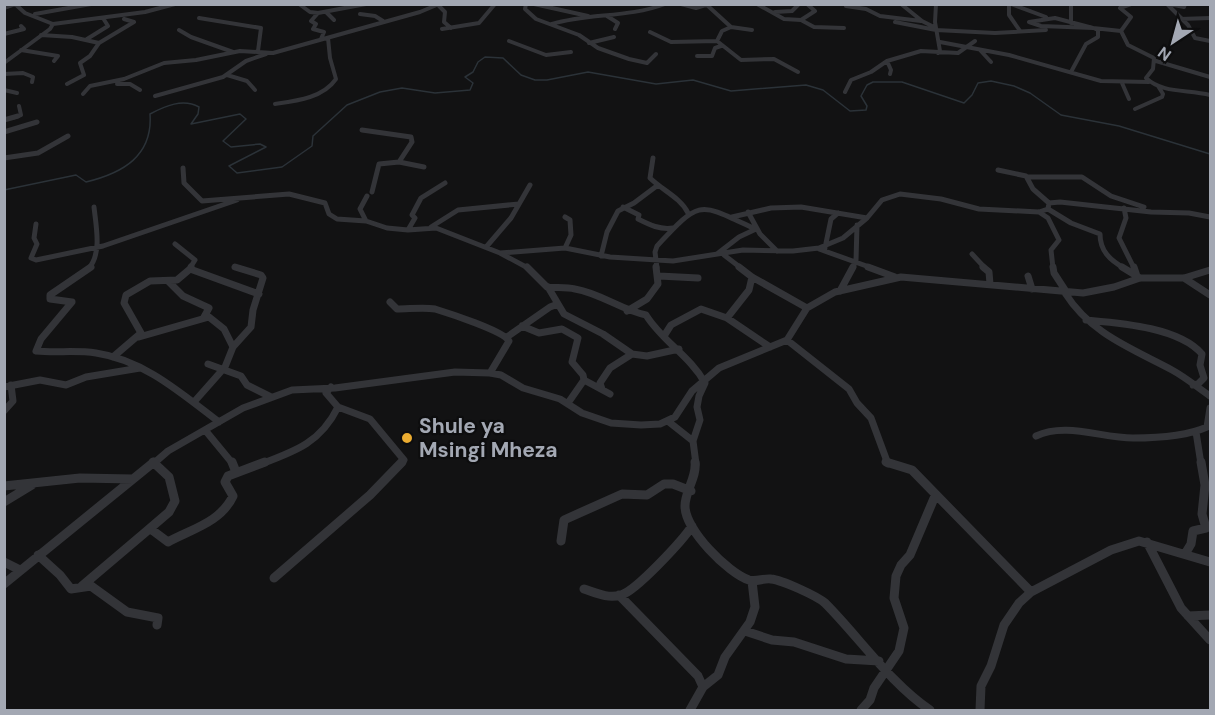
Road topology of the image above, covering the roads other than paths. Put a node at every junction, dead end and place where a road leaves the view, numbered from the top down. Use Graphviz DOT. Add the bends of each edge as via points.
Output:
graph roads {
  1 [pos="15,4"];
  2 [pos="91,4"];
  3 [pos="175,4"];
  4 [pos="299,4"];
  5 [pos="366,4"];
  6 [pos="495,4"];
  7 [pos="526,4"];
  8 [pos="534,4"];
  9 [pos="665,4"];
  10 [pos="681,4"];
  11 [pos="709,4"];
  12 [pos="757,4"];
  13 [pos="798,4"];
  14 [pos="807,4"];
  15 [pos="901,4"];
  16 [pos="936,4"];
  17 [pos="1010,4"];
  18 [pos="1071,4"];
  19 [pos="1131,4"];
  20 [pos="1168,4"];
  21 [pos="1185,4"];
  22 [pos="439,5"];
  23 [pos="351,6"];
  24 [pos="846,6"];
  25 [pos="4,8"];
  26 [pos="326,12"];
  27 [pos="775,12"];
  28 [pos="318,13"];
  29 [pos="32,14"];
  30 [pos="360,14"];
  31 [pos="607,16"];
  32 [pos="594,17"];
  33 [pos="1046,17"];
  34 [pos="101,18"];
  35 [pos="199,18"];
  36 [pos="1210,18"];
  37 [pos="1071,19"];
  38 [pos="1180,19"];
  39 [pos="334,20"];
  40 [pos="801,20"];
  41 [pos="383,21"];
  42 [pos="921,21"];
  43 [pos="895,22"];
  44 [pos="53,24"];
  45 [pos="552,24"];
  46 [pos="21,26"];
  47 [pos="1071,26"];
  48 [pos="731,27"];
  49 [pos="814,27"];
  50 [pos="451,28"];
  51 [pos="844,28"];
  52 [pos="1054,28"];
  53 [pos="442,29"];
  54 [pos="615,29"];
  55 [pos="935,29"];
  56 [pos="179,30"];
  57 [pos="752,30"];
  58 [pos="1098,30"];
  59 [pos="1020,31"];
  60 [pos="1121,31"];
  61 [pos="650,32"];
  62 [pos="4,34"];
  63 [pos="819,34"];
  64 [pos="41,35"];
  65 [pos="614,37"];
  66 [pos="328,38"];
  67 [pos="87,39"];
  68 [pos="321,39"];
  69 [pos="509,40"];
  70 [pos="717,41"];
  71 [pos="975,41"];
  72 [pos="940,42"];
  73 [pos="1210,42"];
  74 [pos="99,43"];
  75 [pos="589,43"];
  76 [pos="721,46"];
  77 [pos="965,48"];
  78 [pos="977,49"];
  79 [pos="21,50"];
  80 [pos="258,51"];
  81 [pos="233,52"];
  82 [pos="571,52"];
  83 [pos="269,53"];
  84 [pos="938,53"];
  85 [pos="656,54"];
  86 [pos="696,56"];
  87 [pos="54,61"];
  88 [pos="887,61"];
  89 [pos="1156,61"];
  90 [pos="992,62"];
  91 [pos="4,63"];
  92 [pos="798,72"];
  93 [pos="1071,72"];
  94 [pos="4,74"];
  95 [pos="890,74"];
  96 [pos="227,75"];
  97 [pos="1210,77"];
  98 [pos="32,82"];
  99 [pos="1122,82"];
  100 [pos="1149,82"];
  101 [pos="108,83"];
  102 [pos="67,84"];
  103 [pos="1160,89"];
  104 [pos="4,90"];
  105 [pos="140,90"];
  106 [pos="255,90"];
  107 [pos="327,92"];
  108 [pos="845,92"];
  109 [pos="17,93"];
  110 [pos="83,94"];
  111 [pos="1210,95"];
  112 [pos="155,96"];
  113 [pos="325,99"];
  114 [pos="1129,99"];
  115 [pos="275,104"];
  116 [pos="20,105"];
  117 [pos="1136,109"];
  118 [pos="4,120"];
  119 [pos="37,122"];
  120 [pos="362,130"];
  121 [pos="4,132"];
  122 [pos="68,136"];
  123 [pos="4,158"];
  124 [pos="653,158"];
  125 [pos="399,162"];
  126 [pos="424,167"];
  127 [pos="183,168"];
  128 [pos="998,170"];
  129 [pos="1027,177"];
  130 [pos="445,183"];
  131 [pos="530,185"];
  132 [pos="658,185"];
  133 [pos="242,198"];
  134 [pos="519,204"];
  135 [pos="1049,206"];
  136 [pos="94,207"];
  137 [pos="623,207"];
  138 [pos="1124,208"];
  139 [pos="748,212"];
  140 [pos="1040,212"];
  141 [pos="688,213"];
  142 [pos="838,213"];
  143 [pos="1176,213"];
  144 [pos="565,217"];
  145 [pos="732,217"];
  146 [pos="1210,217"];
  147 [pos="867,218"];
  148 [pos="1048,218"];
  149 [pos="366,221"];
  150 [pos="36,224"];
  151 [pos="857,225"];
  152 [pos="430,227"];
  153 [pos="673,228"];
  154 [pos="755,229"];
  155 [pos="408,230"];
  156 [pos="175,243"];
  157 [pos="487,246"];
  158 [pos="96,247"];
  159 [pos="565,248"];
  160 [pos="827,249"];
  161 [pos="777,250"];
  162 [pos="500,253"];
  163 [pos="972,254"];
  164 [pos="724,255"];
  165 [pos="601,256"];
  166 [pos="712,256"];
  167 [pos="656,260"];
  168 [pos="855,263"];
  169 [pos="235,267"];
  170 [pos="190,270"];
  171 [pos="1210,270"];
  172 [pos="659,276"];
  173 [pos="1028,276"];
  174 [pos="752,277"];
  175 [pos="895,277"];
  176 [pos="1139,277"];
  177 [pos="698,278"];
  178 [pos="1184,278"];
  179 [pos="165,279"];
  180 [pos="990,284"];
  181 [pos="551,289"];
  182 [pos="1032,289"];
  183 [pos="840,291"];
  184 [pos="1066,293"];
  185 [pos="259,294"];
  186 [pos="1210,295"];
  187 [pos="390,302"];
  188 [pos="558,304"];
  189 [pos="807,308"];
  190 [pos="627,311"];
  191 [pos="204,317"];
  192 [pos="727,318"];
  193 [pos="1083,319"];
  194 [pos="522,326"];
  195 [pos="664,336"];
  196 [pos="139,337"];
  197 [pos="507,337"];
  198 [pos="787,340"];
  199 [pos="233,347"];
  200 [pos="770,347"];
  201 [pos="679,349"];
  202 [pos="632,354"];
  203 [pos="113,357"];
  204 [pos="208,364"];
  205 [pos="140,368"];
  206 [pos="222,369"];
  207 [pos="490,373"];
  208 [pos="584,380"];
  209 [pos="704,380"];
  210 [pos="1193,385"];
  211 [pos="8,386"];
  212 [pos="602,389"];
  213 [pos="329,390"];
  214 [pos="610,394"];
  215 [pos="1210,396"];
  216 [pos="271,397"];
  217 [pos="194,402"];
  218 [pos="568,403"];
  219 [pos="339,407"];
  220 [pos="1210,408"];
  221 [pos="4,411"];
  222 [pos="219,422"];
  223 [pos="669,422"];
  224 [pos="205,430"];
  225 [pos="1196,432"];
  226 [pos="1036,436"];
  227 [pos="693,441"];
  228 [pos="153,462"];
  229 [pos="236,472"];
  230 [pos="133,479"];
  231 [pos="34,483"];
  232 [pos="4,486"];
  233 [pos="691,491"];
  234 [pos="935,496"];
  235 [pos="4,502"];
  236 [pos="692,526"];
  237 [pos="148,530"];
  238 [pos="561,541"];
  239 [pos="1147,542"];
  240 [pos="1185,554"];
  241 [pos="38,555"];
  242 [pos="4,562"];
  243 [pos="1210,562"];
  244 [pos="20,570"];
  245 [pos="274,578"];
  246 [pos="752,581"];
  247 [pos="4,584"];
  248 [pos="81,586"];
  249 [pos="584,589"];
  250 [pos="1031,592"];
  251 [pos="619,595"];
  252 [pos="1210,615"];
  253 [pos="1188,616"];
  254 [pos="158,625"];
  255 [pos="745,631"];
  256 [pos="1210,640"];
  257 [pos="879,661"];
  258 [pos="887,671"];
  259 [pos="703,687"];
  260 [pos="690,711"];
  261 [pos="861,711"];
  262 [pos="930,711"];
  263 [pos="980,711"];
  1 -- 25 [label="street"];
  1 -- 29 [label="street"];
  2 -- 29 [label="street"];
  3 -- 34 [label="street" via="159,11"];
  4 -- 28 [label="street"];
  5 -- 23 [label="street"];
  6 -- 50 [label="street" via="478,23"];
  7 -- 45 [label="street" via="526,12"];
  8 -- 32 [label="street"];
  9 -- 31 [label="street" via="656,9"];
  10 -- 11 [label="street" via="696,8"];
  11 -- 48 [label="street"];
  12 -- 27 [label="street"];
  13 -- 27 [label="street" via="789,12"];
  14 -- 40 [label="street" via="815,11"];
  15 -- 42 [label="street"];
  16 -- 55 [label="street"];
  17 -- 33 [label="street"];
  17 -- 59 [label="street" via="1010,19"];
  18 -- 37 [label="street"];
  19 -- 60 [label="street" via="1120,8 1131,17"];
  20 -- 21 [label="street"];
  20 -- 38 [label="street"];
  22 -- 41 [label="street"];
  22 -- 50 [label="street" via="445,12 444,22"];
  23 -- 26 [label="street"];
  24 -- 42 [label="street" via="880,16"];
  26 -- 28 [label="street"];
  26 -- 39 [label="street"];
  27 -- 40 [label="street" via="784,18"];
  28 -- 68 [label="street" via="311,21 316,24 313,29 324,32"];
  29 -- 44 [label="street"];
  30 -- 41 [label="street"];
  31 -- 32 [label="street"];
  31 -- 54 [label="street" via="618,23"];
  32 -- 45 [label="street"];
  33 -- 37 [label="street"];
  33 -- 47 [label="street" via="1029,22"];
  34 -- 44 [label="street"];
  34 -- 67 [label="street" via="108,26"];
  34 -- 74 [label="street" via="134,22"];
  35 -- 80 [label="street" via="261,28"];
  36 -- 38 [label="street"];
  37 -- 47 [label="street"];
  37 -- 58 [label="street"];
  38 -- 73 [label="street" via="1195,38"];
  40 -- 49 [label="street"];
  41 -- 66 [label="street"];
  42 -- 55 [label="street"];
  43 -- 55 [label="street"];
  44 -- 64 [label="street"];
  45 -- 75 [label="street"];
  46 -- 62 [label="street" via="24,29"];
  47 -- 58 [label="street"];
  48 -- 57 [label="street"];
  48 -- 70 [label="street" via="722,31"];
  49 -- 51 [label="street"];
  49 -- 63 [label="street"];
  50 -- 53 [label="street"];
  52 -- 59 [label="street"];
  55 -- 59 [label="street"];
  55 -- 72 [label="street"];
  56 -- 81 [label="street"];
  58 -- 60 [label="street"];
  58 -- 93 [label="street" via="1099,36 1086,44"];
  60 -- 89 [label="street" via="1128,45"];
  61 -- 70 [label="street" via="669,42"];
  64 -- 67 [label="street"];
  64 -- 79 [label="street"];
  65 -- 75 [label="street"];
  66 -- 68 [label="street"];
  66 -- 107 [label="street" via="336,79"];
  67 -- 74 [label="street"];
  68 -- 83 [label="street"];
  69 -- 82 [label="street" via="546,55"];
  70 -- 76 [label="street"];
  71 -- 77 [label="street"];
  72 -- 77 [label="street"];
  72 -- 84 [label="street"];
  74 -- 102 [label="street" via="80,63 84,75"];
  75 -- 85 [label="street" via="639,63 647,63"];
  76 -- 86 [label="street" via="715,48 712,56"];
  76 -- 92 [label="street" via="741,60 767,58"];
  77 -- 78 [label="street"];
  77 -- 84 [label="street" via="958,53"];
  78 -- 90 [label="street"];
  78 -- 93 [label="street"];
  79 -- 87 [label="street" via="58,56"];
  79 -- 91 [label="street"];
  80 -- 81 [label="street"];
  80 -- 83 [label="street"];
  81 -- 101 [label="street" via="164,63"];
  83 -- 96 [label="street" via="246,61"];
  84 -- 88 [label="street" via="921,51"];
  88 -- 95 [label="street"];
  88 -- 108 [label="street" via="851,80"];
  89 -- 97 [label="street"];
  89 -- 100 [label="street" via="1146,78"];
  93 -- 99 [label="street" via="1101,81"];
  94 -- 98 [label="street" via="31,75"];
  96 -- 106 [label="street" via="250,83"];
  96 -- 112 [label="street"];
  99 -- 100 [label="street"];
  99 -- 114 [label="street"];
  100 -- 103 [label="street"];
  101 -- 105 [label="street" via="130,84"];
  101 -- 110 [label="street" via="90,86"];
  103 -- 111 [label="street" via="1197,90"];
  103 -- 117 [label="street" via="1162,97"];
  104 -- 109 [label="street"];
  107 -- 113 [label="street"];
  107 -- 115 [label="street"];
  116 -- 118 [label="street" via="21,115"];
  119 -- 121 [label="street"];
  120 -- 125 [label="street" via="411,137 412,142"];
  122 -- 123 [label="street" via="44,151"];
  124 -- 132 [label="street" via="650,176"];
  125 -- 126 [label="street"];
  125 -- 149 [label="street" via="378,165 360,209"];
  127 -- 133 [label="street" via="184,183 199,199"];
  128 -- 129 [label="street"];
  129 -- 135 [label="street"];
  129 -- 143 [label="street" via="1082,177 1096,188 1135,205"];
  130 -- 155 [label="street" via="422,198"];
  131 -- 134 [label="street"];
  132 -- 137 [label="street"];
  132 -- 141 [label="street" via="684,205"];
  133 -- 149 [label="street" via="289,194 325,203 337,219"];
  133 -- 158 [label="street"];
  134 -- 152 [label="street" via="458,210"];
  134 -- 157 [label="street"];
  135 -- 138 [label="street"];
  135 -- 140 [label="street"];
  135 -- 148 [label="street"];
  135 -- 176 [label="street" via="1071,223 1100,234 1106,254"];
  136 -- 158 [label="street"];
  137 -- 153 [label="street" via="653,226"];
  137 -- 165 [label="street" via="614,216"];
  138 -- 143 [label="street"];
  138 -- 176 [label="street" via="1126,218 1119,238"];
  139 -- 142 [label="street" via="801,207"];
  139 -- 145 [label="street"];
  139 -- 154 [label="street"];
  140 -- 147 [label="street" via="979,208 905,194 882,200"];
  140 -- 148 [label="street"];
  141 -- 145 [label="street" via="710,208"];
  141 -- 153 [label="street"];
  142 -- 147 [label="street"];
  142 -- 160 [label="street" via="831,219"];
  143 -- 146 [label="street"];
  144 -- 159 [label="street" via="570,220 572,235"];
  145 -- 154 [label="street"];
  147 -- 151 [label="street"];
  148 -- 184 [label="street" via="1059,240 1051,250 1054,273"];
  149 -- 155 [label="street"];
  150 -- 158 [label="street" via="37,244 31,260"];
  151 -- 160 [label="street"];
  151 -- 168 [label="street"];
  152 -- 155 [label="street"];
  152 -- 157 [label="street"];
  153 -- 167 [label="street" via="657,246"];
  154 -- 161 [label="street"];
  154 -- 166 [label="street"];
  156 -- 170 [label="street" via="195,260"];
  157 -- 162 [label="street"];
  158 -- 203 [label="street" via="91,267 50,295 50,299 72,302 35,348 40,352 80,351"];
  159 -- 162 [label="street"];
  159 -- 165 [label="street"];
  160 -- 161 [label="street"];
  160 -- 168 [label="street"];
  161 -- 164 [label="street" via="743,250"];
  162 -- 181 [label="street" via="525,265"];
  163 -- 180 [label="street" via="989,272"];
  164 -- 166 [label="street"];
  164 -- 174 [label="street"];
  165 -- 167 [label="street"];
  166 -- 167 [label="street" via="686,261"];
  167 -- 172 [label="street"];
  168 -- 175 [label="street"];
  168 -- 183 [label="street"];
  169 -- 185 [label="street" via="261,275"];
  170 -- 179 [label="street" via="177,280"];
  170 -- 185 [label="street"];
  171 -- 178 [label="street"];
  172 -- 177 [label="street"];
  172 -- 190 [label="street" via="647,299"];
  173 -- 182 [label="street"];
  174 -- 189 [label="street"];
  174 -- 192 [label="street" via="749,290"];
  175 -- 180 [label="street"];
  175 -- 183 [label="street"];
  176 -- 178 [label="street"];
  176 -- 184 [label="street" via="1096,291"];
  178 -- 186 [label="street"];
  179 -- 191 [label="street" via="183,296 209,308"];
  179 -- 196 [label="street" via="142,284 123,299 140,330"];
  180 -- 182 [label="street"];
  181 -- 188 [label="street"];
  181 -- 190 [label="street" via="576,289"];
  182 -- 184 [label="street"];
  183 -- 189 [label="street"];
  184 -- 193 [label="street"];
  185 -- 199 [label="street" via="252,327"];
  187 -- 197 [label="street" via="397,309 434,309"];
  188 -- 194 [label="street"];
  188 -- 202 [label="street" via="564,315"];
  189 -- 198 [label="street"];
  190 -- 195 [label="street" via="646,315"];
  191 -- 196 [label="street"];
  191 -- 199 [label="street" via="213,318 224,329"];
  192 -- 195 [label="street" via="699,310 671,325"];
  192 -- 200 [label="street"];
  193 -- 210 [label="street"];
  193 -- 210 [label="street" via="1146,326 1196,347 1202,354 1204,378"];
  194 -- 197 [label="street"];
  194 -- 208 [label="street" via="539,333 562,329 579,338 572,362"];
  195 -- 201 [label="street"];
  196 -- 203 [label="street"];
  197 -- 207 [label="street"];
  198 -- 200 [label="street"];
  198 -- 234 [label="street" via="849,389 871,418 886,463 912,470"];
  199 -- 206 [label="street"];
  200 -- 209 [label="street" via="719,368"];
  201 -- 202 [label="street" via="647,356"];
  201 -- 209 [label="street"];
  202 -- 212 [label="street" via="610,368 600,383"];
  203 -- 205 [label="street"];
  204 -- 206 [label="street"];
  205 -- 211 [label="street" via="86,376 66,385 40,380"];
  205 -- 217 [label="street"];
  206 -- 216 [label="street" via="241,376 258,392"];
  206 -- 217 [label="street"];
  207 -- 213 [label="street" via="455,372"];
  207 -- 218 [label="street"];
  208 -- 212 [label="street"];
  208 -- 218 [label="street"];
  209 -- 223 [label="street"];
  209 -- 227 [label="street" via="697,407 700,420"];
  210 -- 215 [label="street"];
  211 -- 221 [label="street" via="13,401"];
  212 -- 214 [label="street"];
  213 -- 216 [label="street" via="292,390"];
  213 -- 219 [label="street"];
  216 -- 222 [label="street"];
  217 -- 222 [label="street"];
  218 -- 223 [label="street" via="582,413 611,423"];
  219 -- 229 [label="street" via="318,439"];
  219 -- 245 [label="street" via="370,419 404,460 370,495"];
  220 -- 225 [label="street" via="1207,427"];
  222 -- 224 [label="street"];
  223 -- 227 [label="street"];
  224 -- 228 [label="street"];
  224 -- 229 [label="street" via="233,460"];
  225 -- 226 [label="street" via="1133,438 1051,429"];
  225 -- 240 [label="street" via="1205,485 1202,514 1206,528 1193,531"];
  227 -- 233 [label="street" via="696,467"];
  228 -- 230 [label="street"];
  228 -- 237 [label="street" via="169,477 175,501 169,512"];
  229 -- 237 [label="street" via="225,479 233,496 231,503 211,520 168,542"];
  230 -- 231 [label="street" via="80,478"];
  230 -- 241 [label="street"];
  231 -- 232 [label="street"];
  231 -- 235 [label="street"];
  233 -- 236 [label="street" via="685,507"];
  233 -- 238 [label="street" via="664,484 647,495 622,494 564,520"];
  234 -- 250 [label="street"];
  234 -- 258 [label="street" via="910,555 896,576 894,598 904,628 899,651"];
  236 -- 246 [label="street" via="704,544 733,572"];
  236 -- 251 [label="street" via="684,541 653,567 636,588"];
  237 -- 248 [label="street"];
  239 -- 240 [label="street"];
  239 -- 250 [label="street" via="1128,543 1111,550"];
  239 -- 253 [label="street"];
  240 -- 243 [label="street"];
  241 -- 244 [label="street"];
  241 -- 248 [label="street" via="71,590"];
  242 -- 244 [label="street"];
  244 -- 247 [label="street"];
  246 -- 255 [label="street" via="754,607"];
  246 -- 257 [label="street" via="775,579 816,596"];
  248 -- 254 [label="street" via="91,586 132,616 158,618"];
  249 -- 251 [label="street" via="600,596"];
  250 -- 263 [label="street" via="1004,625 981,686"];
  251 -- 259 [label="street" via="698,676"];
  252 -- 253 [label="street"];
  253 -- 256 [label="street"];
  255 -- 257 [label="street" via="846,658"];
  255 -- 259 [label="street" via="725,657 718,675"];
  257 -- 258 [label="street"];
  258 -- 261 [label="street"];
  258 -- 262 [label="street"];
  259 -- 260 [label="street"];
}
